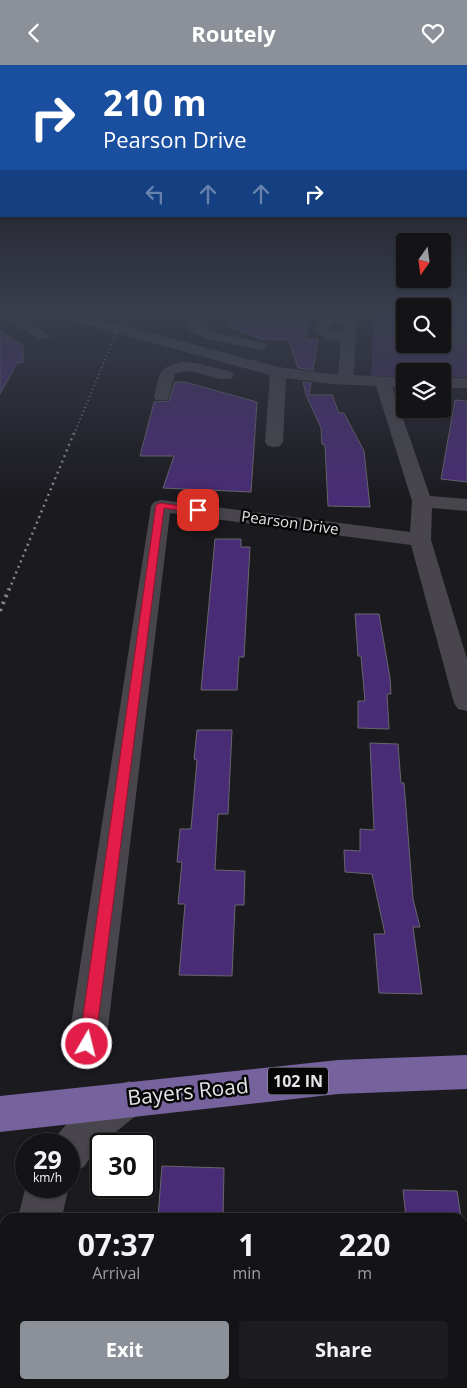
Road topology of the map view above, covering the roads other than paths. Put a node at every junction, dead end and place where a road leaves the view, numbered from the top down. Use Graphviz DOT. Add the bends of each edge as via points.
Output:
graph roads {
  1 [pos="167,376"];
  2 [pos="229,376"];
  3 [pos="266,376"];
  4 [pos="346,376"];
  5 [pos="241,379"];
  6 [pos="278,380"];
  7 [pos="346,380"];
  8 [pos="394,383"];
  9 [pos="451,383"];
  10 [pos="467,383"];
  11 [pos="259,384"];
  12 [pos="162,397"];
  13 [pos="274,442"];
  14 [pos="422,501"];
  15 [pos="467,505"];
  16 [pos="420,540"];
  17 [pos="467,703"];
  18 [pos="87,1044"];
  19 [pos="467,1072"];
  20 [pos="129,1098"];
  21 [pos="0,1113"];
  22 [pos="80,1137"];
  23 [pos="45,1198"];
  24 [pos="41,1213"];
  1 -- 12 [label="street"];
  2 -- 5 [label="street"];
  3 -- 6 [label="street"];
  4 -- 7 [label="street"];
  6 -- 7 [label="street"];
  6 -- 11 [label="street"];
  6 -- 13 [label="street"];
  7 -- 8 [label="street"];
  8 -- 14 [label="street"];
  9 -- 10 [label="street"];
  14 -- 15 [label="street"];
  14 -- 16 [label="street"];
  16 -- 17 [label="street"];
  16 -- 18 [label="street, Pearson Drive" via="160,505"];
  19 -- 20 [label="main road, Bayers Road / 102 IN" via="338,1077"];
  20 -- 21 [label="main road, Bayers Road / 102 IN"];
  20 -- 22 [label="street"];
  23 -- 24 [label="street"];
}
